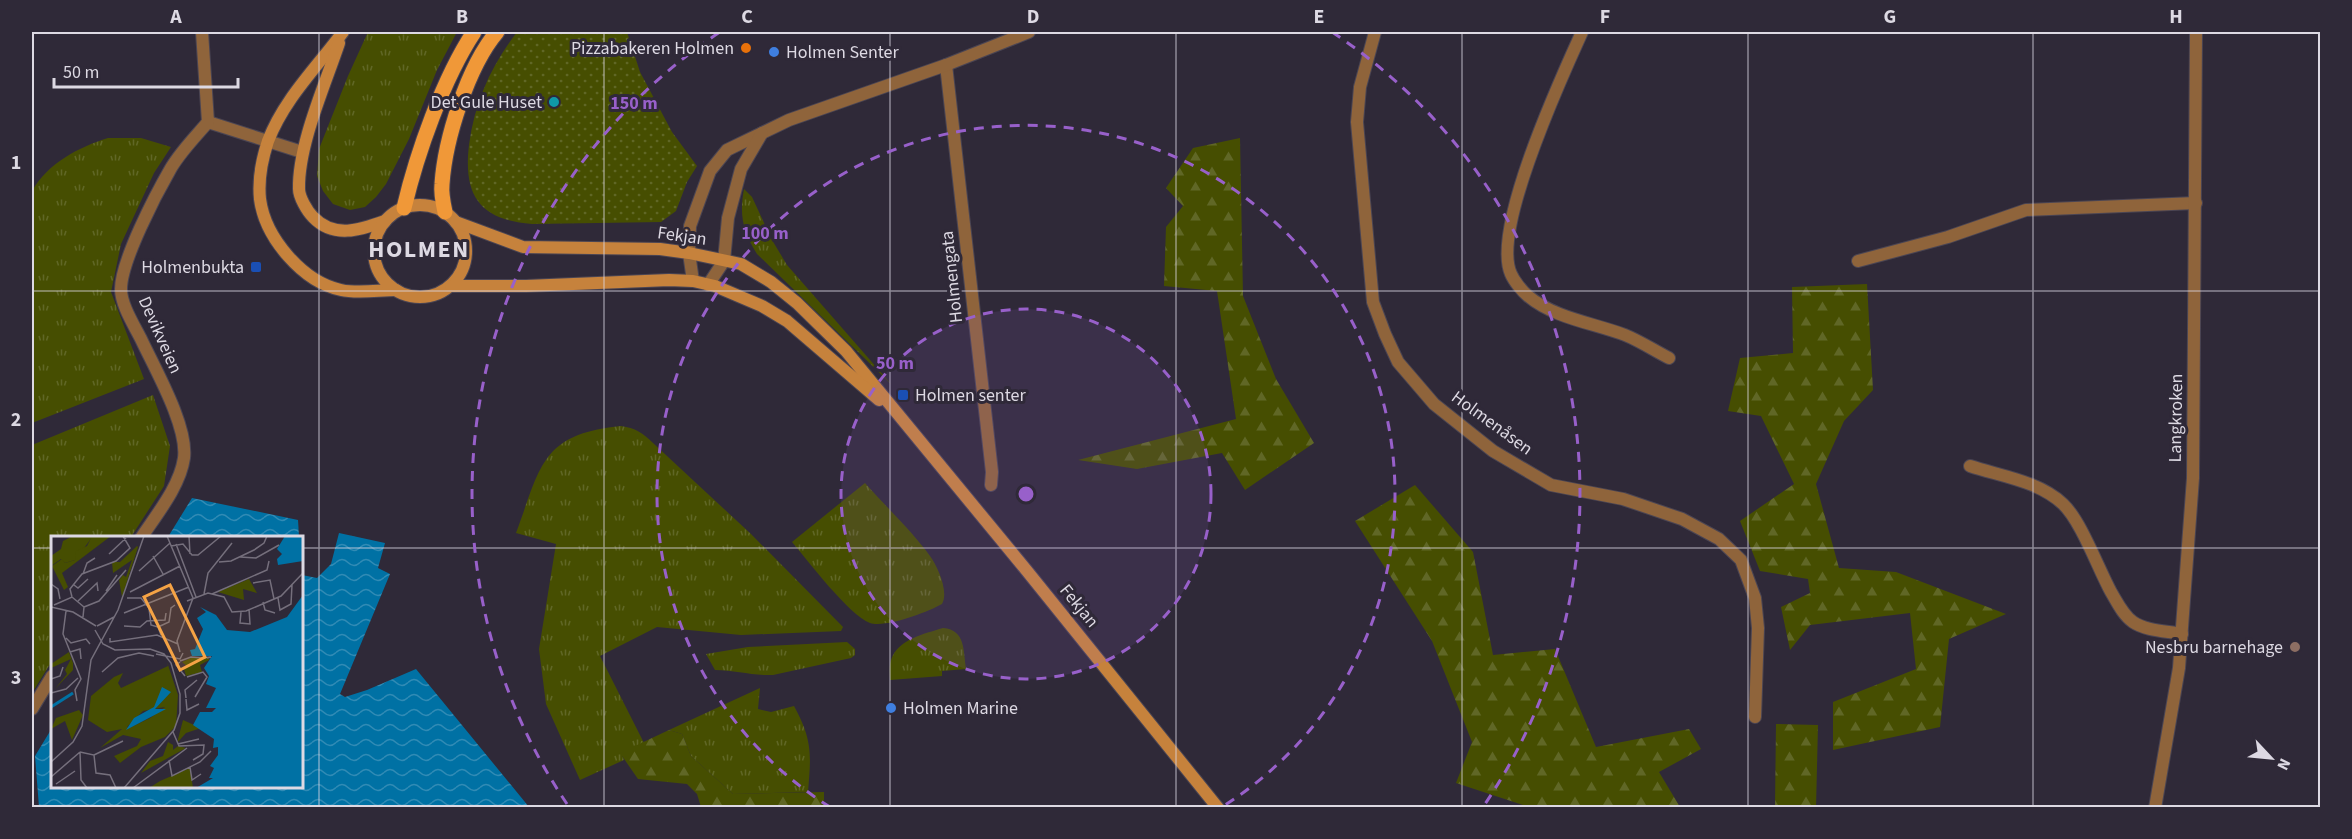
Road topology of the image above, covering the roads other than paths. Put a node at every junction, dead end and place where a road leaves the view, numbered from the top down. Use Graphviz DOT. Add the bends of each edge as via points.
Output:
graph roads {
  1 [pos="202,32"];
  2 [pos="342,32"];
  3 [pos="474,32"];
  4 [pos="497,32"];
  5 [pos="1029,32"];
  6 [pos="1375,32"];
  7 [pos="1582,32"];
  8 [pos="2196,32"];
  9 [pos="946,65"];
  10 [pos="208,122"];
  11 [pos="762,132"];
  12 [pos="269,140"];
  13 [pos="302,152"];
  14 [pos="2196,203"];
  15 [pos="404,208"];
  16 [pos="451,217"];
  17 [pos="385,221"];
  18 [pos="689,253"];
  19 [pos="724,261"];
  20 [pos="1858,261"];
  21 [pos="693,281"];
  22 [pos="708,285"];
  23 [pos="450,286"];
  24 [pos="396,290"];
  25 [pos="1669,358"];
  26 [pos="910,428"];
  27 [pos="1970,466"];
  28 [pos="991,485"];
  29 [pos="142,536"];
  30 [pos="2182,634"];
  31 [pos="51,678"];
  32 [pos="32,709"];
  33 [pos="1755,717"];
  34 [pos="1218,807"];
  35 [pos="2154,807"];
  1 -- 10 [label="street"];
  2 -- 12 [label="main road" via="283,109"];
  2 -- 13 [label="main road"];
  3 -- 15 [label="main road" via="414,165"];
  4 -- 16 [label="main road" via="466,87 447,145 441,186"];
  5 -- 9 [label="street"];
  6 -- 33 [label="street, Holmenåsen" via="1360,87 1356,122 1373,302 1398,362 1434,404 1493,451 1551,485 1623,499 1682,519 1719,539 1741,560 1755,598 1758,628"];
  7 -- 25 [label="street" via="1547,107 1524,175 1508,251 1511,273 1526,295 1547,309 1628,336"];
  8 -- 14 [label="street, Langkroken"];
  9 -- 11 [label="street"];
  9 -- 28 [label="street, Holmengata"];
  10 -- 12 [label="street"];
  10 -- 29 [label="street, Devikveien" via="172,166 124,270 121,291 164,387 184,446 175,484"];
  11 -- 18 [label="street" via="727,150 710,171 690,226"];
  11 -- 19 [label="street" via="741,169 728,218"];
  12 -- 13 [label="street"];
  12 -- 24 [label="main road" via="262,161 260,201 274,234 292,261 304,273 341,290"];
  13 -- 17 [label="main road" via="298,191 321,225 337,231 358,231"];
  14 -- 20 [label="street" via="2026,210 1948,237"];
  14 -- 30 [label="street, Langkroken" via="2193,478"];
  15 -- 16 [label="main road" via="432,206"];
  15 -- 17 [label="main road"];
  16 -- 18 [label="main road, Fekjan" via="523,248 660,249"];
  16 -- 23 [label="main road" via="463,234 466,255"];
  17 -- 24 [label="main road" via="374,251 377,266"];
  18 -- 19 [label="main road, Fekjan"];
  18 -- 21 [label="street"];
  19 -- 22 [label="street"];
  19 -- 26 [label="main road, Fekjan" via="741,264 797,303 846,351"];
  21 -- 22 [label="main road, Fekjan"];
  21 -- 23 [label="main road, Fekjan"];
  22 -- 26 [label="main road, Fekjan" via="762,306 787,321"];
  23 -- 24 [label="main road" via="424,297"];
  26 -- 34 [label="main road, Fekjan"];
  27 -- 30 [label="street" via="2037,487 2062,503 2076,519 2119,607 2144,627"];
  30 -- 35 [label="street, Langkroken"];
  31 -- 32 [label="street"];
}
